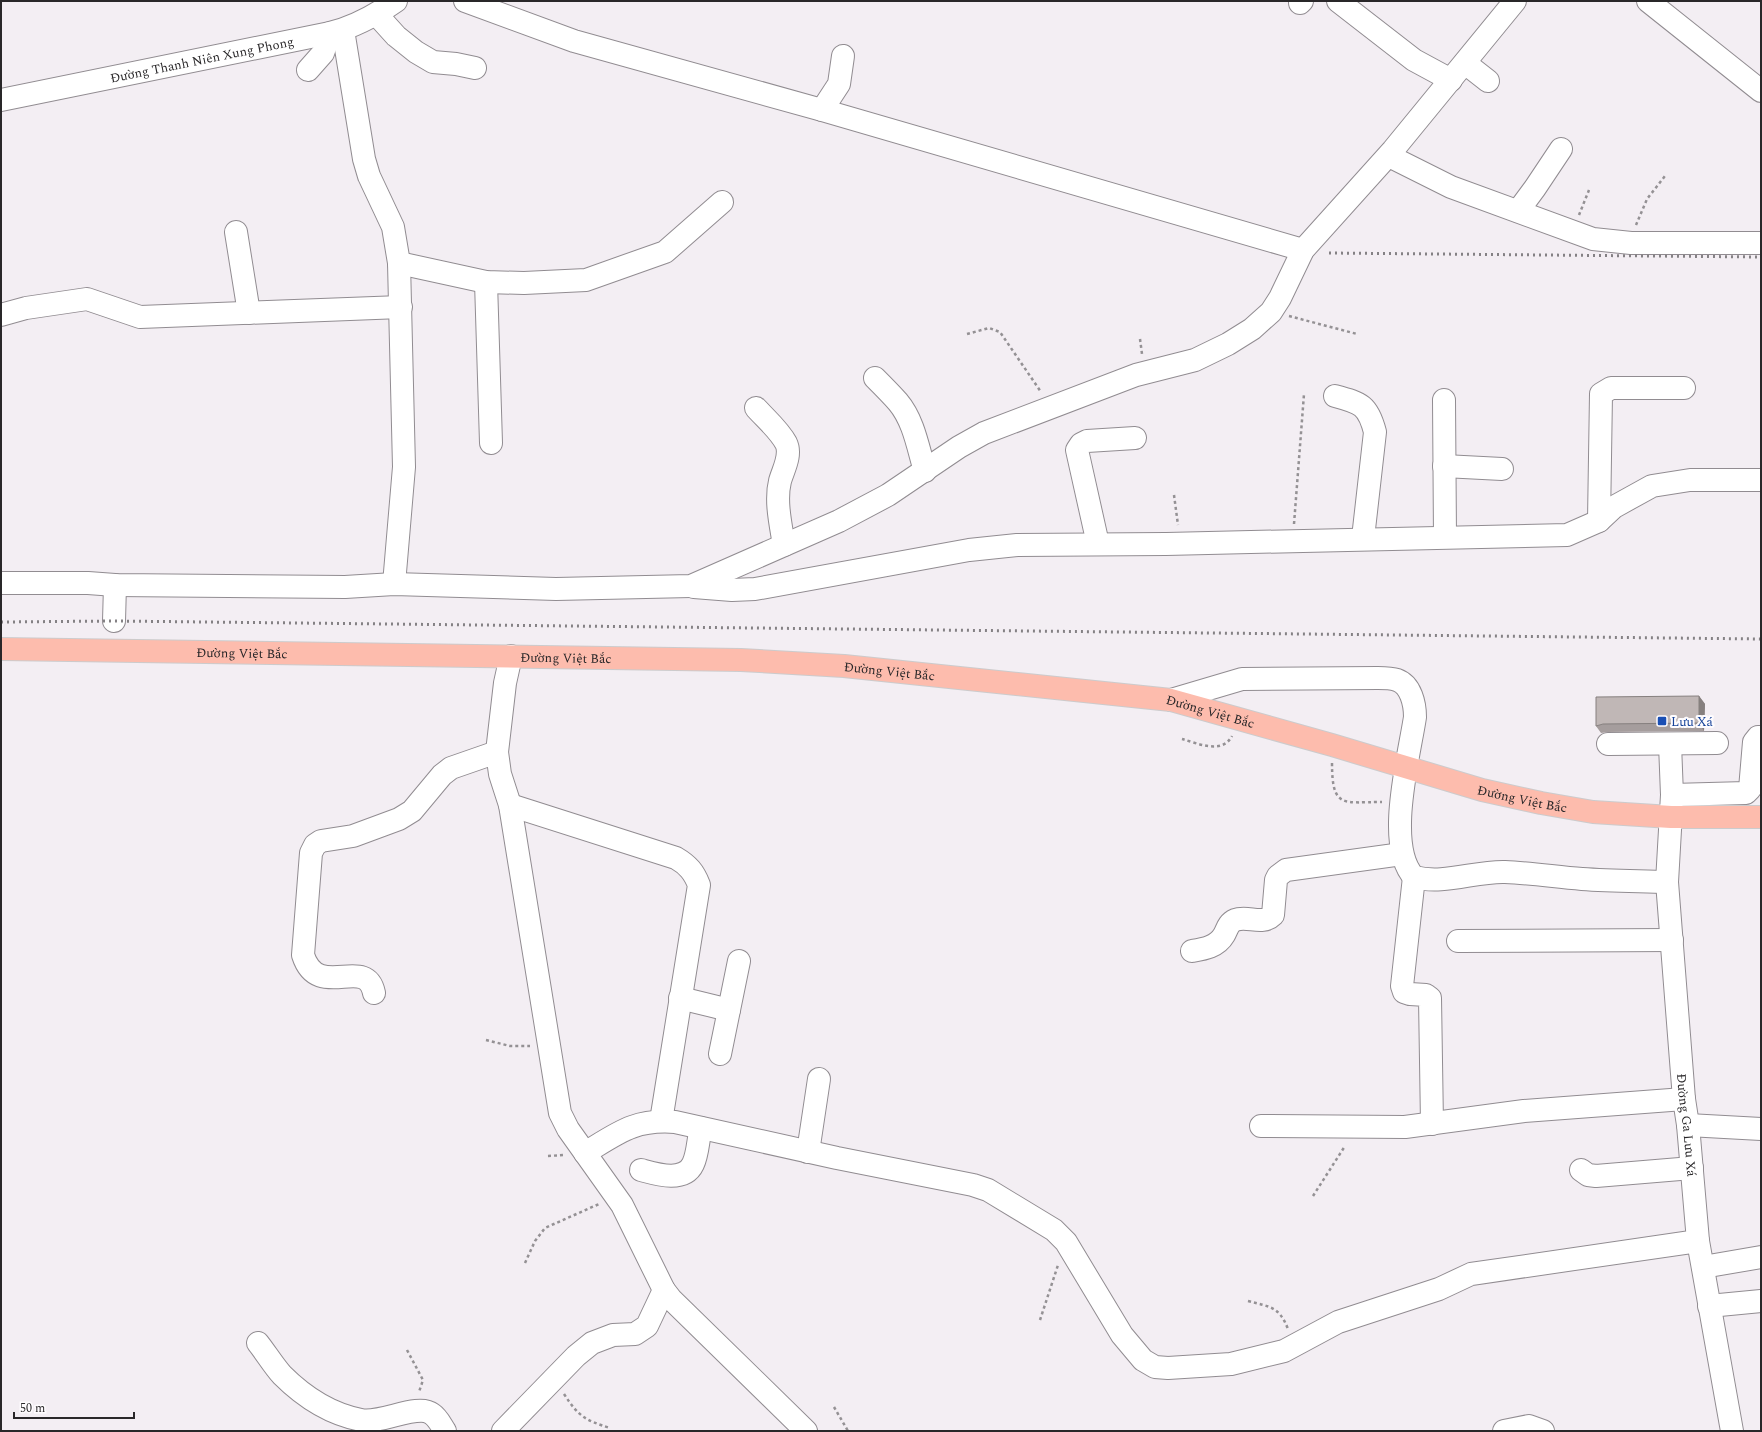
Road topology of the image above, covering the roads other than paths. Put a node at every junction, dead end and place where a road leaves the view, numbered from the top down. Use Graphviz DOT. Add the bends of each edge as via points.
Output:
graph roads {
  1 [pos="396,1"];
  2 [pos="465,1"];
  3 [pos="1338,1"];
  4 [pos="1648,1"];
  5 [pos="1514,2"];
  6 [pos="377,15"];
  7 [pos="337,31"];
  8 [pos="843,56"];
  9 [pos="1465,63"];
  10 [pos="475,68"];
  11 [pos="308,70"];
  12 [pos="1451,80"];
  13 [pos="1488,81"];
  14 [pos="1761,91"];
  15 [pos="1,100"];
  16 [pos="822,110"];
  17 [pos="1561,149"];
  18 [pos="1389,156"];
  19 [pos="722,202"];
  20 [pos="1518,210"];
  21 [pos="236,232"];
  22 [pos="1761,243"];
  23 [pos="1303,250"];
  24 [pos="399,263"];
  25 [pos="486,282"];
  26 [pos="401,307"];
  27 [pos="250,313"];
  28 [pos="1,316"];
  29 [pos="875,378"];
  30 [pos="1684,388"];
  31 [pos="1335,396"];
  32 [pos="1444,400"];
  33 [pos="756,408"];
  34 [pos="1135,438"];
  35 [pos="491,443"];
  36 [pos="1444,466"];
  37 [pos="1502,469"];
  38 [pos="924,471"];
  39 [pos="1761,480"];
  40 [pos="1599,520"];
  41 [pos="1445,537"];
  42 [pos="1364,538"];
  43 [pos="1098,544"];
  44 [pos="784,545"];
  45 [pos="1,583"];
  46 [pos="394,584"];
  47 [pos="115,585"];
  48 [pos="691,586"];
  49 [pos="114,621"];
  50 [pos="1,649"];
  51 [pos="511,656"];
  52 [pos="1171,700"];
  53 [pos="1761,737"];
  54 [pos="1717,743"];
  55 [pos="1608,744"];
  56 [pos="1670,744"];
  57 [pos="497,752"];
  58 [pos="1407,768"];
  59 [pos="1672,795"];
  60 [pos="510,805"];
  61 [pos="1671,817"];
  62 [pos="1761,817"];
  63 [pos="1402,854"];
  64 [pos="1414,877"];
  65 [pos="1667,882"];
  66 [pos="1672,940"];
  67 [pos="1458,941"];
  68 [pos="1192,951"];
  69 [pos="739,961"];
  70 [pos="374,993"];
  71 [pos="680,998"];
  72 [pos="729,1010"];
  73 [pos="720,1054"];
  74 [pos="819,1079"];
  75 [pos="1684,1099"];
  76 [pos="661,1121"];
  77 [pos="1432,1124"];
  78 [pos="1688,1125"];
  79 [pos="1261,1126"];
  80 [pos="701,1128"];
  81 [pos="1761,1129"];
  82 [pos="808,1152"];
  83 [pos="585,1153"];
  84 [pos="1692,1168"];
  85 [pos="641,1170"];
  86 [pos="1581,1170"];
  87 [pos="1698,1241"];
  88 [pos="1761,1257"];
  89 [pos="1704,1267"];
  90 [pos="664,1290"];
  91 [pos="1761,1301"];
  92 [pos="1709,1306"];
  93 [pos="258,1343"];
  94 [pos="369,1426"];
  95 [pos="444,1431"];
  96 [pos="503,1431"];
  97 [pos="806,1431"];
  98 [pos="1504,1431"];
  99 [pos="1543,1431"];
  100 [pos="1732,1431"];
  1 -- 6 [label="street, Đường Thanh Niên Xung Phong"];
  2 -- 16 [label="street" via="574,41"];
  3 -- 12 [label="street" via="1414,60"];
  4 -- 14 [label="street"];
  5 -- 9 [label="street"];
  6 -- 7 [label="street, Đường Thanh Niên Xung Phong"];
  6 -- 10 [label="street" via="396,36 433,62"];
  7 -- 11 [label="street"];
  7 -- 15 [label="street, Đường Thanh Niên Xung Phong"];
  7 -- 24 [label="street" via="364,159 369,176 393,227"];
  8 -- 16 [label="street" via="839,84"];
  9 -- 12 [label="street"];
  9 -- 13 [label="street"];
  12 -- 18 [label="street"];
  16 -- 23 [label="street"];
  17 -- 20 [label="street"];
  18 -- 20 [label="street" via="1451,187"];
  18 -- 23 [label="street"];
  19 -- 25 [label="street" via="665,252 586,280"];
  20 -- 22 [label="street" via="1593,239 1631,243"];
  21 -- 27 [label="street"];
  23 -- 38 [label="street" via="1271,312 1228,344 1195,360 1150,371 984,433"];
  24 -- 25 [label="street"];
  24 -- 26 [label="street"];
  25 -- 35 [label="street"];
  26 -- 27 [label="street"];
  26 -- 46 [label="street" via="404,467"];
  27 -- 28 [label="street" via="140,317 88,299 26,308"];
  29 -- 38 [label="street" via="905,412 912,427"];
  30 -- 40 [label="street" via="1611,388 1601,394"];
  31 -- 42 [label="street" via="1351,400 1363,407 1370,415 1375,432"];
  32 -- 36 [label="street"];
  33 -- 44 [label="street" via="775,428 787,447 787,462 779,490"];
  34 -- 43 [label="street" via="1087,441 1080,444 1077,450"];
  36 -- 37 [label="street"];
  36 -- 41 [label="street"];
  38 -- 44 [label="street" via="881,499"];
  39 -- 40 [label="street" via="1690,480 1652,486 1614,507"];
  40 -- 41 [label="street" via="1567,535"];
  41 -- 42 [label="street"];
  42 -- 43 [label="street"];
  43 -- 48 [label="street" via="1017,545 969,550 755,589 732,590"];
  44 -- 48 [label="street"];
  45 -- 47 [label="street"];
  46 -- 47 [label="street" via="345,587"];
  46 -- 48 [label="street" via="556,589"];
  47 -- 49 [label="street"];
  50 -- 51 [label="main road, Đường Việt Bắc"];
  51 -- 52 [label="main road, Đường Việt Bắc" via="741,660 844,666"];
  51 -- 57 [label="street" via="505,683"];
  52 -- 58 [label="main road, Đường Việt Bắc"];
  52 -- 58 [label="street" via="1242,679 1398,680 1405,686 1415,706"];
  53 -- 59 [label="street" via="1754,742 1750,789 1746,793"];
  54 -- 56 [label="street"];
  55 -- 56 [label="street"];
  56 -- 59 [label="street, Đường Ga Lưu Xá"];
  57 -- 60 [label="street" via="500,774"];
  57 -- 70 [label="street" via="451,768 412,811 399,819 353,836 322,841 315,845 311,853 303,954 306,963 314,973 324,977 361,976 368,980"];
  58 -- 61 [label="main road, Đường Việt Bắc" via="1482,790 1541,803 1593,812"];
  58 -- 63 [label="street" via="1399,823"];
  59 -- 61 [label="street, Đường Ga Lưu Xá"];
  60 -- 71 [label="street" via="676,858 694,873 699,885"];
  60 -- 83 [label="street" via="560,1113"];
  61 -- 62 [label="main road, Đường Việt Bắc"];
  61 -- 65 [label="street, Đường Ga Lưu Xá"];
  63 -- 64 [label="street" via="1405,865"];
  63 -- 68 [label="street" via="1286,870 1276,880 1273,915 1270,919 1234,920 1216,944"];
  64 -- 65 [label="street" via="1424,880 1505,872 1583,879"];
  64 -- 77 [label="street" via="1402,986 1404,992 1426,995 1430,998"];
  65 -- 66 [label="street, Đường Ga Lưu Xá"];
  66 -- 67 [label="street"];
  66 -- 75 [label="street, Đường Ga Lưu Xá"];
  69 -- 72 [label="street"];
  71 -- 72 [label="street"];
  71 -- 76 [label="street"];
  72 -- 73 [label="street"];
  74 -- 82 [label="street"];
  75 -- 77 [label="street" via="1524,1110"];
  75 -- 78 [label="street, Đường Ga Lưu Xá"];
  76 -- 80 [label="street"];
  76 -- 83 [label="street" via="641,1123 622,1130"];
  77 -- 79 [label="street" via="1405,1127"];
  78 -- 81 [label="street"];
  78 -- 84 [label="street, Đường Ga Lưu Xá"];
  80 -- 82 [label="street"];
  80 -- 85 [label="street" via="692,1165 686,1171 666,1176"];
  82 -- 87 [label="street" via="973,1185 988,1190 1054,1230 1066,1242 1122,1336 1143,1360 1155,1367 1231,1364 1284,1351 1338,1322 1439,1289 1470,1274"];
  83 -- 90 [label="street" via="632,1222"];
  84 -- 86 [label="street" via="1596,1176 1588,1175"];
  84 -- 87 [label="street, Đường Ga Lưu Xá"];
  87 -- 89 [label="street, Đường Ga Lưu Xá"];
  88 -- 89 [label="street"];
  89 -- 92 [label="street, Đường Ga Lưu Xá"];
  90 -- 96 [label="street" via="647,1326 635,1334 613,1336 592,1343 576,1356"];
  90 -- 97 [label="street"];
  91 -- 92 [label="street"];
  92 -- 100 [label="street, Đường Ga Lưu Xá"];
  93 -- 94 [label="street" via="282,1374 307,1397 321,1406 361,1420"];
  94 -- 95 [label="street" via="412,1411 426,1411 433,1414"];
  98 -- 99 [label="street" via="1529,1426"];
}
